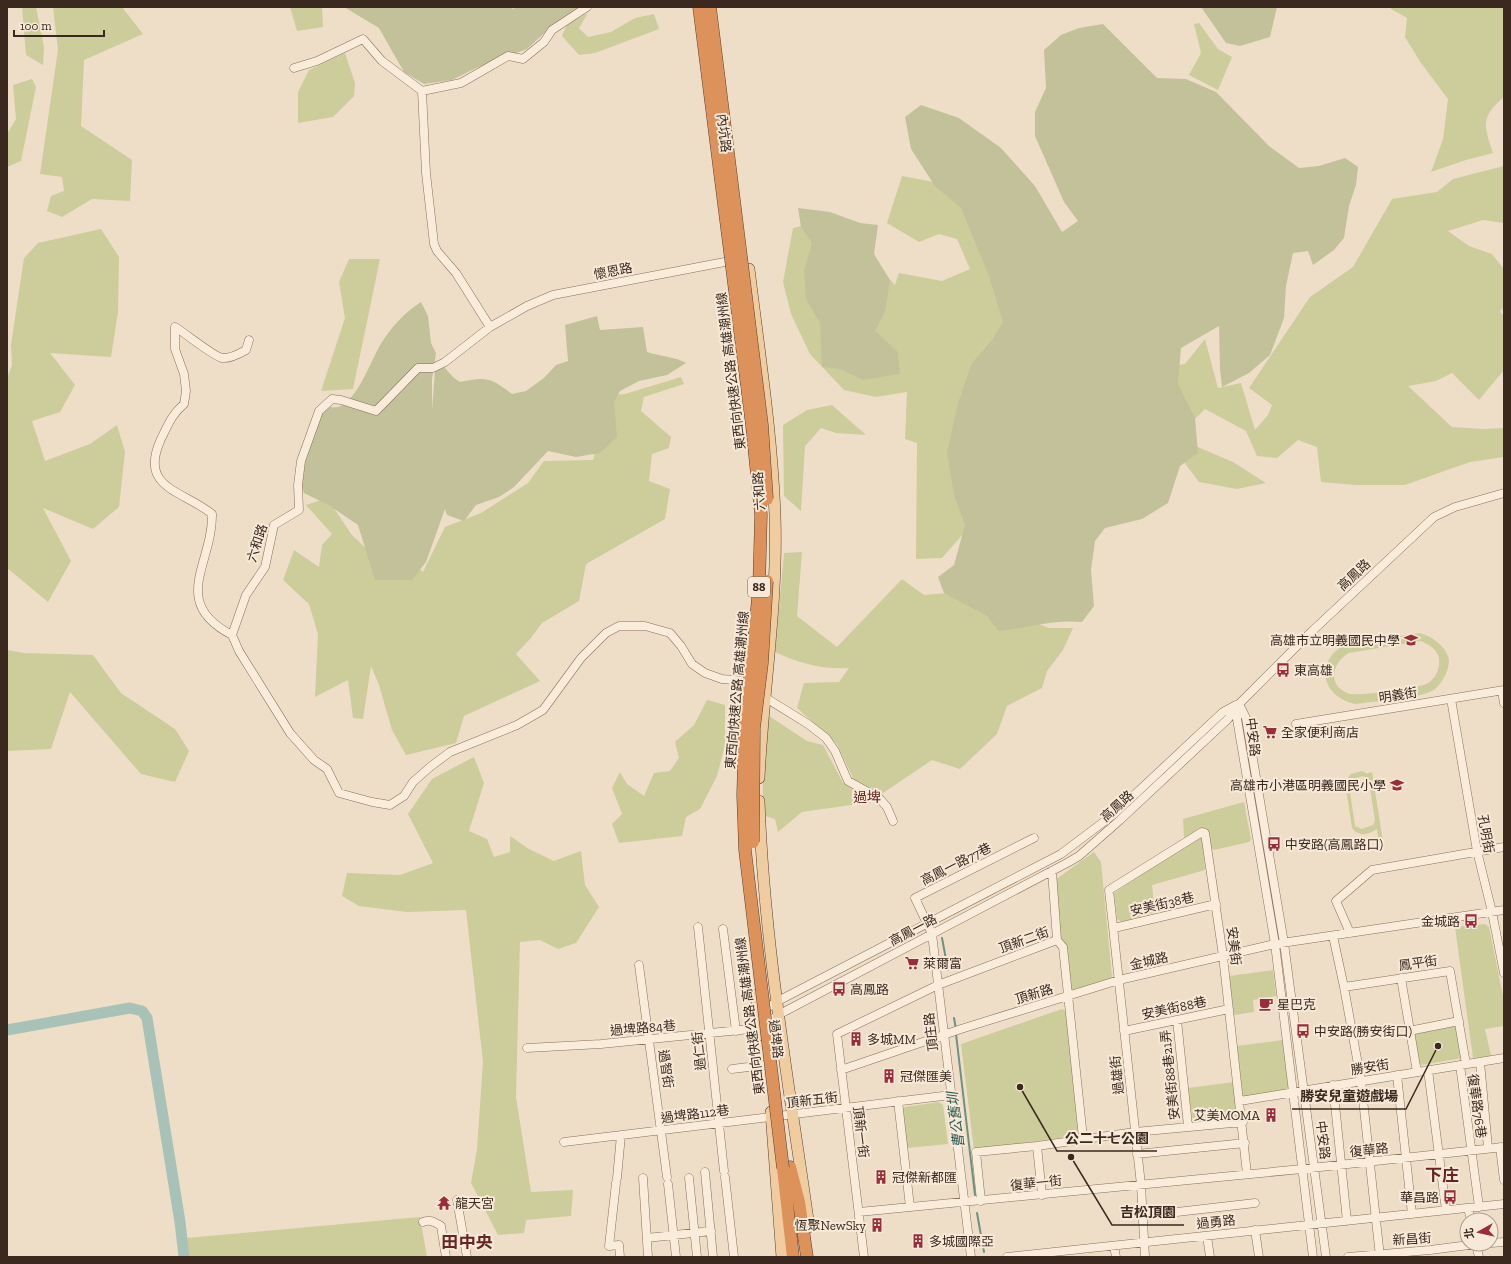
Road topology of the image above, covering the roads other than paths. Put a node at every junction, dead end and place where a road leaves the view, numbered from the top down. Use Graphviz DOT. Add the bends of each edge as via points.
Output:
graph roads {
  1 [pos="587,7"];
  2 [pos="694,7"];
  3 [pos="699,7"];
  4 [pos="710,7"];
  5 [pos="715,7"];
  6 [pos="294,68"];
  7 [pos="422,90"];
  8 [pos="747,258"];
  9 [pos="726,262"];
  10 [pos="490,327"];
  11 [pos="249,340"];
  12 [pos="1504,492"];
  13 [pos="232,635"];
  14 [pos="745,682"];
  15 [pos="1503,691"];
  16 [pos="764,697"];
  17 [pos="1451,698"];
  18 [pos="1504,703"];
  19 [pos="1239,704"];
  20 [pos="1296,724"];
  21 [pos="893,822"];
  22 [pos="1034,838"];
  23 [pos="1072,846"];
  24 [pos="1504,847"];
  25 [pos="1477,851"];
  26 [pos="1079,856"];
  27 [pos="1052,871"];
  28 [pos="1109,890"];
  29 [pos="1216,904"];
  30 [pos="1504,910"];
  31 [pos="1492,912"];
  32 [pos="928,924"];
  33 [pos="698,927"];
  34 [pos="1114,928"];
  35 [pos="723,929"];
  36 [pos="1350,933"];
  37 [pos="932,934"];
  38 [pos="1333,936"];
  39 [pos="1057,940"];
  40 [pos="1280,943"];
  41 [pos="1223,956"];
  42 [pos="639,965"];
  43 [pos="1504,973"];
  44 [pos="1401,978"];
  45 [pos="1119,980"];
  46 [pos="938,986"];
  47 [pos="1344,987"];
  48 [pos="1070,996"];
  49 [pos="776,1002"];
  50 [pos="1229,1009"];
  51 [pos="758,1014"];
  52 [pos="778,1015"];
  53 [pos="1177,1020"];
  54 [pos="1459,1021"];
  55 [pos="760,1028"];
  56 [pos="736,1031"];
  57 [pos="1124,1031"];
  58 [pos="1409,1031"];
  59 [pos="837,1034"];
  60 [pos="709,1035"];
  61 [pos="944,1035"];
  62 [pos="650,1040"];
  63 [pos="527,1048"];
  64 [pos="1504,1058"];
  65 [pos="1480,1062"];
  66 [pos="1463,1064"];
  67 [pos="765,1065"];
  68 [pos="732,1069"];
  69 [pos="841,1070"];
  70 [pos="1428,1070"];
  71 [pos="1417,1072"];
  72 [pos="1397,1075"];
  73 [pos="1361,1081"];
  74 [pos="1333,1085"];
  75 [pos="1304,1090"];
  76 [pos="1294,1092"];
  77 [pos="951,1095"];
  78 [pos="898,1101"];
  79 [pos="1240,1101"];
  80 [pos="846,1108"];
  81 [pos="792,1114"];
  82 [pos="771,1117"];
  83 [pos="1242,1122"];
  84 [pos="719,1123"];
  85 [pos="1188,1126"];
  86 [pos="663,1130"];
  87 [pos="1135,1132"];
  88 [pos="621,1135"];
  89 [pos="1084,1138"];
  90 [pos="564,1142"];
  91 [pos="1244,1143"];
  92 [pos="1037,1146"];
  93 [pos="1502,1147"];
  94 [pos="1488,1148"];
  95 [pos="1471,1150"];
  96 [pos="1137,1154"];
  97 [pos="1438,1154"];
  98 [pos="1406,1158"];
  99 [pos="1370,1162"];
  100 [pos="1341,1165"];
  101 [pos="787,1168"];
  102 [pos="1314,1168"];
  103 [pos="1302,1169"];
  104 [pos="705,1172"];
  105 [pos="1247,1174"];
  106 [pos="643,1178"];
  107 [pos="689,1178"];
  108 [pos="1189,1180"];
  109 [pos="1504,1180"];
  110 [pos="1141,1185"];
  111 [pos="1042,1195"];
  112 [pos="457,1200"];
  113 [pos="981,1200"];
  114 [pos="965,1202"];
  115 [pos="1255,1203"];
  116 [pos="1504,1204"];
  117 [pos="910,1207"];
  118 [pos="1479,1207"];
  119 [pos="1468,1208"];
  120 [pos="1446,1210"];
  121 [pos="858,1212"];
  122 [pos="1469,1212"];
  123 [pos="1412,1214"];
  124 [pos="1142,1216"];
  125 [pos="1375,1218"];
  126 [pos="1347,1221"];
  127 [pos="423,1222"];
  128 [pos="1321,1223"];
  129 [pos="1309,1224"];
  130 [pos="1255,1230"];
  131 [pos="711,1231"];
  132 [pos="695,1233"];
  133 [pos="674,1236"];
  134 [pos="1207,1236"];
  135 [pos="647,1238"];
  136 [pos="1144,1242"];
  137 [pos="1114,1246"];
  138 [pos="1459,1246"];
  139 [pos="1085,1253"];
  140 [pos="1379,1255"];
  141 [pos="446,1257"];
  142 [pos="467,1257"];
  143 [pos="620,1257"];
  144 [pos="648,1257"];
  145 [pos="676,1257"];
  146 [pos="698,1257"];
  147 [pos="714,1257"];
  148 [pos="734,1257"];
  149 [pos="782,1257"];
  150 [pos="788,1257"];
  151 [pos="793,1257"];
  152 [pos="801,1257"];
  153 [pos="807,1257"];
  154 [pos="813,1257"];
  155 [pos="864,1257"];
  156 [pos="971,1257"];
  157 [pos="1007,1257"];
  158 [pos="1116,1257"];
  159 [pos="1145,1257"];
  160 [pos="1210,1257"];
  161 [pos="1259,1257"];
  162 [pos="1313,1257"];
  163 [pos="1326,1257"];
  164 [pos="1348,1257"];
  1 -- 7 [label="street" via="552,30 544,42 524,60 508,56 462,83"];
  2 -- 9 [label="main road, 內坑路"];
  3 -- 101 [label="highway, 東西向快速公路 高雄潮州線 / 88, bridge" via="761,515 759,588 745,728 745,850"];
  4 -- 101 [label="highway, 東西向快速公路 高雄潮州線 / 88, bridge" via="762,425 768,516 767,595 754,728 753,849"];
  5 -- 8 [label="main road, 內坑路"];
  6 -- 7 [label="street" via="317,61 364,39 382,61"];
  7 -- 10 [label="street" via="426,174 434,244 456,273"];
  8 -- 9 [label="street, 懷恩路"];
  8 -- 16 [label="main road, 六和路" via="769,426 775,516 774,587"];
  9 -- 10 [label="street, 懷恩路" via="553,295"];
  9 -- 14 [label="main road, 六和路" via="747,426 755,515 753,594"];
  10 -- 13 [label="street, 六和路" via="445,362 433,368 418,368 376,411 332,399 319,411 301,461 298,485 299,510 274,525 265,567 246,595"];
  11 -- 13 [label="street" via="246,350 235,356 223,358 175,327 176,349 185,380 184,404 175,412 159,444 153,466 163,483 212,514 201,568 198,600 205,615 219,628"];
  12 -- 19 [label="street, 高鳳路" via="1455,507 1434,517 1308,635"];
  13 -- 14 [label="street" via="286,729 314,760 327,769 339,793 390,805 404,796 419,777 450,752 517,725 543,710 581,658 606,633 619,626 645,626 670,633 692,664 705,674"];
  14 -- 16 [label="street"];
  14 -- 51 [label="main road, 過埤路" via="738,785 741,850"];
  15 -- 17 [label="street, 明義街"];
  15 -- 18 [label="street"];
  16 -- 21 [label="street" via="826,738 836,752 848,781 879,798 887,807"];
  16 -- 49 [label="main road, 過埤路" via="758,795 760,849"];
  17 -- 20 [label="street, 明義街"];
  17 -- 25 [label="street, 孔明街"];
  19 -- 23 [label="street, 高鳳路" via="1223,712 1114,814"];
  19 -- 26 [label="street, 高鳳路" via="1228,719"];
  19 -- 40 [label="street, 中安路" via="1237,719"];
  22 -- 32 [label="street, 高鳳一路77巷" via="915,898"];
  23 -- 32 [label="street, 高鳳一路"];
  24 -- 25 [label="street"];
  25 -- 31 [label="street, 孔明街"];
  25 -- 36 [label="street" via="1372,870 1336,901"];
  26 -- 27 [label="street, 高鳳一路"];
  27 -- 37 [label="street, 高鳳一路"];
  27 -- 39 [label="street"];
  28 -- 29 [label="street, 安美街" via="1196,835 1205,832"];
  28 -- 34 [label="street, 過雄街"];
  29 -- 34 [label="street, 安美街38巷"];
  29 -- 41 [label="street, 安美街"];
  30 -- 31 [label="street, 金城路"];
  31 -- 36 [label="street, 金城路"];
  31 -- 43 [label="street, 孔明街"];
  32 -- 37 [label="street, 頂庄路"];
  32 -- 49 [label="street, 高鳳一路"];
  33 -- 60 [label="street, 過仁街"];
  34 -- 45 [label="street, 過雄街"];
  35 -- 56 [label="street"];
  36 -- 38 [label="street, 金城路"];
  37 -- 46 [label="street, 頂庄路"];
  37 -- 52 [label="street, 高鳳一路"];
  38 -- 40 [label="street, 金城路"];
  38 -- 47 [label="street"];
  39 -- 46 [label="street, 頂新二街"];
  39 -- 48 [label="street, 頂新二街" via="1063,947"];
  40 -- 41 [label="street, 金城路"];
  40 -- 75 [label="street, 中安路"];
  40 -- 76 [label="street, 中安路"];
  41 -- 45 [label="street, 金城路"];
  41 -- 50 [label="street, 安美街"];
  42 -- 62 [label="street, 過智街"];
  44 -- 47 [label="street, 鳳平街"];
  44 -- 54 [label="street, 鳳平街" via="1450,971"];
  44 -- 58 [label="street"];
  45 -- 48 [label="street, 頂新路"];
  45 -- 57 [label="street, 過雄街"];
  46 -- 59 [label="street, 頂新二街"];
  46 -- 61 [label="street, 頂庄路"];
  47 -- 73 [label="street"];
  48 -- 61 [label="street, 頂新路"];
  48 -- 89 [label="street, 頂新二街"];
  49 -- 51 [label="street, 高鳳一路"];
  49 -- 52 [label="main road, 過埤路"];
  50 -- 53 [label="street, 安美街88巷"];
  50 -- 79 [label="street, 安美街"];
  51 -- 55 [label="main road, 過埤路"];
  52 -- 55 [label="street, 高鳳一路"];
  52 -- 81 [label="main road, 過埤路"];
  53 -- 57 [label="street, 安美街88巷"];
  53 -- 85 [label="street, 安美街88巷21弄"];
  54 -- 58 [label="street"];
  54 -- 66 [label="street, 鳳平街"];
  55 -- 56 [label="street, 過埤路84巷"];
  55 -- 67 [label="main road, 過埤路"];
  56 -- 60 [label="street, 過埤路84巷"];
  57 -- 87 [label="street, 過雄街"];
  58 -- 71 [label="street"];
  59 -- 69 [label="street, 頂新一街"];
  60 -- 62 [label="street, 過埤路84巷"];
  60 -- 84 [label="street, 過仁街"];
  61 -- 69 [label="street, 頂新路"];
  61 -- 77 [label="street, 頂庄路"];
  62 -- 63 [label="street, 過埤路84巷"];
  62 -- 86 [label="street, 過智街"];
  64 -- 65 [label="street, 勝安街"];
  65 -- 66 [label="street, 勝安街"];
  65 -- 94 [label="street"];
  66 -- 70 [label="street, 勝安街"];
  66 -- 95 [label="street, 復華路76巷"];
  67 -- 68 [label="street"];
  67 -- 82 [label="main road, 過埤路"];
  69 -- 80 [label="street, 頂新一街"];
  70 -- 71 [label="street, 勝安街"];
  70 -- 97 [label="street"];
  71 -- 72 [label="street, 勝安街"];
  72 -- 73 [label="street, 勝安街"];
  72 -- 98 [label="street"];
  73 -- 74 [label="street, 勝安街"];
  73 -- 99 [label="street"];
  74 -- 75 [label="street, 勝安街"];
  74 -- 100 [label="street"];
  75 -- 76 [label="street, 勝安街"];
  75 -- 102 [label="street, 中安路"];
  76 -- 79 [label="street, 勝安街"];
  76 -- 103 [label="street, 中安路"];
  77 -- 78 [label="street, 頂新五街"];
  77 -- 114 [label="street, 頂庄路"];
  78 -- 80 [label="street, 頂新五街"];
  78 -- 117 [label="street"];
  79 -- 83 [label="street, 安美街"];
  80 -- 81 [label="street, 頂新五街"];
  80 -- 121 [label="street, 頂新一街"];
  81 -- 82 [label="street, 頂新五街"];
  81 -- 154 [label="main road, 過埤路"];
  82 -- 84 [label="street, 過埤路112巷"];
  82 -- 149 [label="main road, 過埤路"];
  83 -- 85 [label="street"];
  83 -- 91 [label="street, 安美街"];
  84 -- 86 [label="street, 過埤路112巷"];
  84 -- 148 [label="street, 過仁街"];
  85 -- 87 [label="street"];
  86 -- 88 [label="street, 過埤路112巷"];
  86 -- 133 [label="street, 過智街"];
  87 -- 89 [label="street"];
  87 -- 96 [label="street, 過雄街"];
  88 -- 90 [label="street, 過埤路112巷"];
  88 -- 143 [label="street" via="609,1246 619,1245"];
  89 -- 92 [label="street"];
  91 -- 96 [label="street"];
  91 -- 105 [label="street, 安美街"];
  92 -- 111 [label="street"];
  92 -- 113 [label="street" via="976,1152"];
  93 -- 94 [label="street, 復華路"];
  93 -- 109 [label="street"];
  94 -- 95 [label="street, 復華路"];
  95 -- 97 [label="street, 復華路"];
  95 -- 118 [label="street, 復華路76巷"];
  96 -- 110 [label="street, 過雄街"];
  97 -- 98 [label="street, 復華路"];
  97 -- 120 [label="street"];
  98 -- 99 [label="street, 復華路"];
  98 -- 123 [label="street"];
  99 -- 100 [label="street, 復華路"];
  99 -- 125 [label="street"];
  100 -- 102 [label="street, 復華路"];
  100 -- 126 [label="street"];
  101 -- 150 [label="highway" via="784,1204"];
  101 -- 151 [label="highway, 東西向快速公路 高雄潮州線 / 88"];
  101 -- 152 [label="highway, 東西向快速公路 高雄潮州線 / 88"];
  101 -- 153 [label="highway" via="800,1202"];
  102 -- 103 [label="street, 復華路"];
  102 -- 128 [label="street, 中安路"];
  103 -- 105 [label="street, 復華路"];
  103 -- 129 [label="street, 中安路"];
  104 -- 131 [label="street"];
  105 -- 108 [label="street, 復華路"];
  106 -- 135 [label="street"];
  107 -- 132 [label="street"];
  108 -- 110 [label="street, 復華一街"];
  110 -- 111 [label="street, 復華一街"];
  110 -- 124 [label="street, 過雄街"];
  111 -- 113 [label="street, 復華一街"];
  112 -- 142 [label="street" via="460,1229 464,1234"];
  113 -- 114 [label="street, 復華一街"];
  114 -- 117 [label="street, 復華一街"];
  114 -- 156 [label="street, 頂庄路"];
  115 -- 124 [label="street"];
  116 -- 118 [label="street"];
  117 -- 121 [label="street, 復華一街"];
  118 -- 119 [label="street"];
  119 -- 120 [label="street"];
  119 -- 122 [label="street"];
  120 -- 123 [label="street"];
  121 -- 155 [label="street, 頂新一街"];
  123 -- 125 [label="street"];
  124 -- 136 [label="street, 過雄街"];
  125 -- 126 [label="street"];
  125 -- 140 [label="street"];
  126 -- 128 [label="street"];
  127 -- 141 [label="street" via="433,1221 441,1226"];
  128 -- 129 [label="street"];
  128 -- 163 [label="street, 中安路"];
  129 -- 130 [label="street, 過勇路"];
  129 -- 162 [label="street, 中安路"];
  130 -- 134 [label="street, 過勇路"];
  130 -- 161 [label="street"];
  131 -- 132 [label="street"];
  131 -- 147 [label="street"];
  132 -- 133 [label="street"];
  132 -- 146 [label="street"];
  133 -- 135 [label="street"];
  133 -- 145 [label="street, 過智街"];
  134 -- 136 [label="street, 過勇路"];
  134 -- 160 [label="street"];
  135 -- 144 [label="street"];
  136 -- 137 [label="street, 過勇路"];
  136 -- 159 [label="street, 過雄街"];
  137 -- 139 [label="street, 過勇路"];
  137 -- 158 [label="street"];
  138 -- 140 [label="street, 新昌街"];
  139 -- 157 [label="street, 過勇路"];
  140 -- 164 [label="street, 新昌街"];
}
